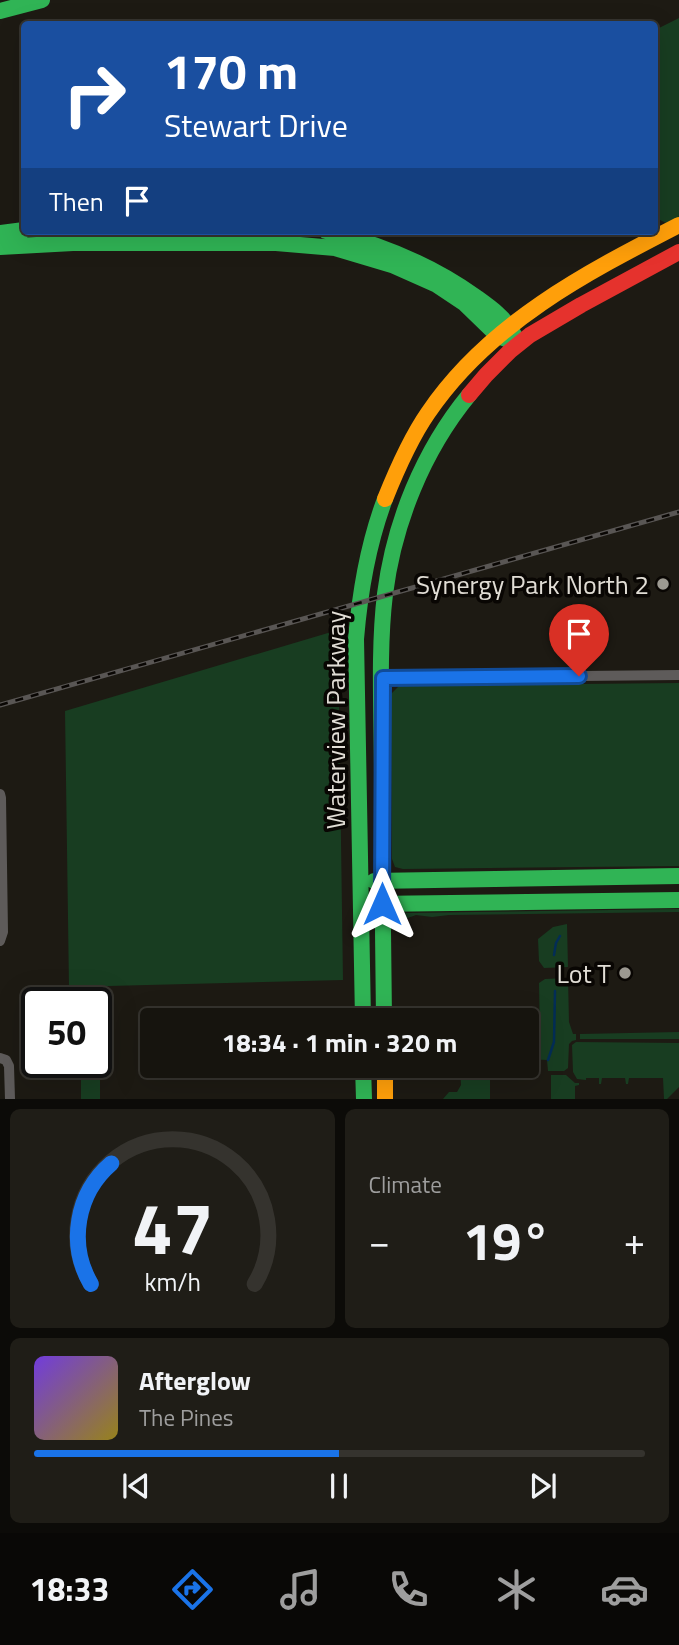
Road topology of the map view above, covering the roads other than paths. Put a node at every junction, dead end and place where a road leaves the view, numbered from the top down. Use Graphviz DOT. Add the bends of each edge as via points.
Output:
graph roads {
  1 [pos="42,0"];
  2 [pos="0,11"];
  3 [pos="679,225"];
  4 [pos="21,230"];
  5 [pos="0,233"];
  6 [pos="341,235"];
  7 [pos="73,237"];
  8 [pos="0,247"];
  9 [pos="679,252"];
  10 [pos="505,331"];
  11 [pos="518,344"];
  12 [pos="406,454"];
  13 [pos="426,463"];
  14 [pos="679,675"];
  15 [pos="383,678"];
  16 [pos="0,794"];
  17 [pos="679,876"];
  18 [pos="361,881"];
  19 [pos="382,881"];
  20 [pos="679,900"];
  21 [pos="361,904"];
  22 [pos="382,904"];
  23 [pos="0,940"];
  24 [pos="362,989"];
  25 [pos="384,989"];
  26 [pos="363,1008"];
  27 [pos="384,1008"];
  28 [pos="0,1058"];
  29 [pos="363,1078"];
  30 [pos="385,1078"];
  31 [pos="9,1099"];
  32 [pos="364,1099"];
  33 [pos="386,1099"];
  1 -- 2 [label="main road"];
  3 -- 10 [label="main road, Waterview Parkway" via="581,278"];
  4 -- 5 [label="main road"];
  6 -- 10 [label="main road" via="434,269 481,301"];
  7 -- 8 [label="main road"];
  7 -- 10 [label="main road" via="335,248 437,285"];
  9 -- 11 [label="main road, Waterview Parkway"];
  10 -- 11 [label="main road"];
  10 -- 12 [label="main road, Waterview Parkway" via="440,398"];
  11 -- 13 [label="main road, Waterview Parkway" via="479,382"];
  12 -- 13 [label="main road"];
  12 -- 18 [label="main road, Waterview Parkway" via="375,526 358,610"];
  13 -- 15 [label="main road, Waterview Parkway" via="388,573"];
  14 -- 15 [label="street"];
  15 -- 19 [label="main road, Waterview Parkway"];
  16 -- 23 [label="street"];
  17 -- 19 [label="main road"];
  18 -- 19 [label="main road"];
  18 -- 21 [label="main road, Waterview Parkway"];
  19 -- 22 [label="main road, Waterview Parkway"];
  20 -- 22 [label="main road"];
  21 -- 22 [label="main road"];
  21 -- 24 [label="main road, Waterview Parkway"];
  22 -- 25 [label="main road, Waterview Parkway"];
  24 -- 25 [label="main road"];
  24 -- 26 [label="main road, Waterview Parkway"];
  25 -- 27 [label="main road, Waterview Parkway"];
  28 -- 31 [label="street" via="9,1066"];
  29 -- 32 [label="main road"];
  30 -- 33 [label="main road"];
}
